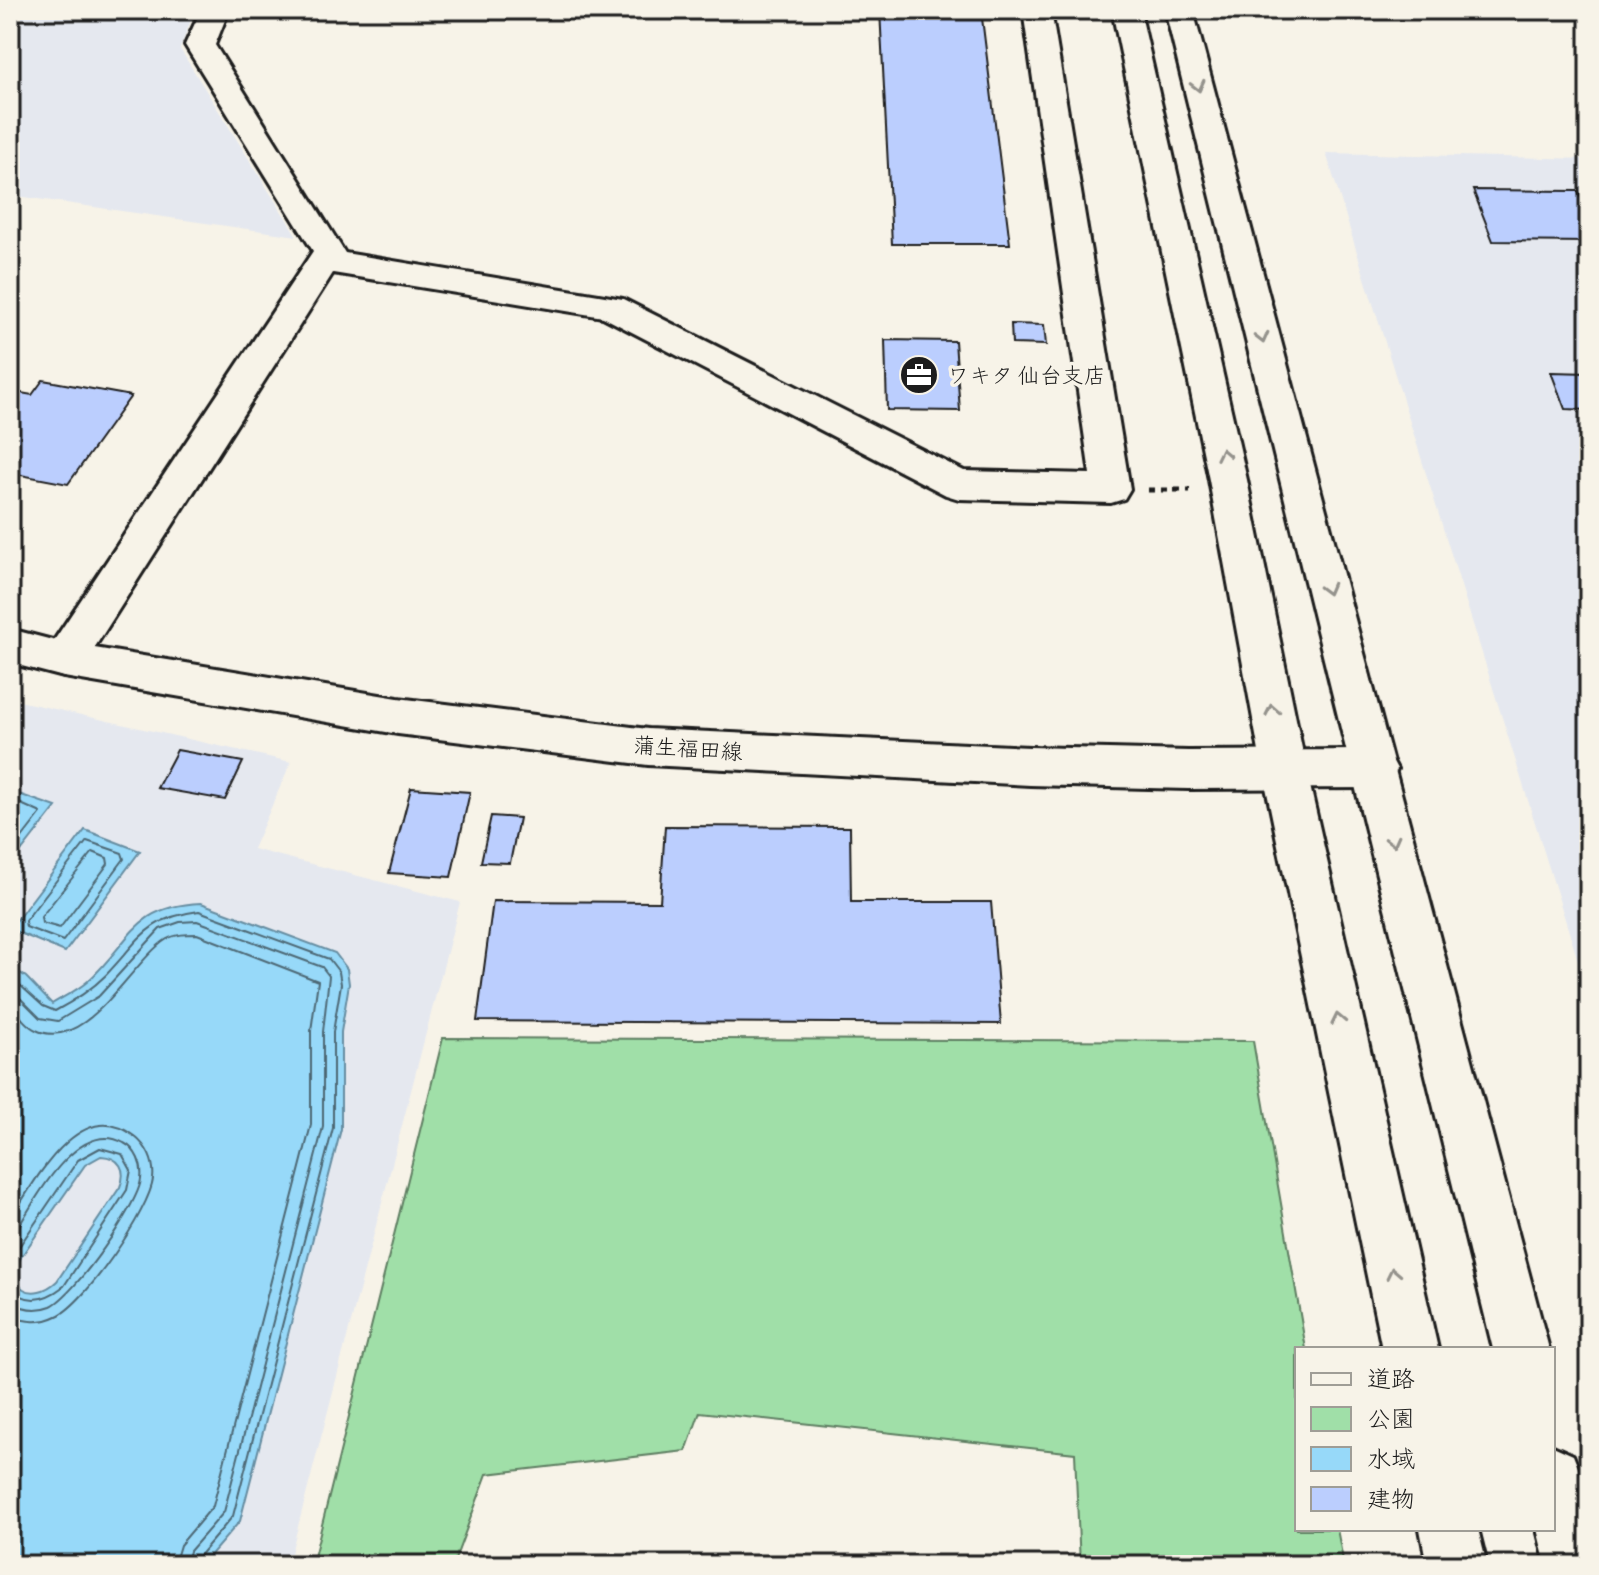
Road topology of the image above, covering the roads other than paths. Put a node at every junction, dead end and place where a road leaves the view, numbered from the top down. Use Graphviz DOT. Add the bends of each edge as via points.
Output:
graph roads {
  1 [pos="215,10"];
  2 [pos="1037,10"];
  3 [pos="1126,10"];
  4 [pos="1179,10"];
  5 [pos="326,261"];
  6 [pos="10,646"];
  7 [pos="64,660"];
  8 [pos="1284,768"];
  9 [pos="1375,769"];
  10 [pos="1410,1347"];
  11 [pos="1520,1347"];
  12 [pos="1555,1483"];
  13 [pos="1449,1531"];
  14 [pos="1457,1565"];
  15 [pos="1576,1565"];
  1 -- 5 [label="street" via="200,45 330,251"];
  2 -- 5 [label="street" via="1111,489 959,485 611,307"];
  8 -- 3 [label="street, one-way"];
  4 -- 9 [label="street, one-way"];
  5 -- 7 [label="street"];
  6 -- 7 [label="street, 蒲生福田線"];
  7 -- 8 [label="street, 蒲生福田線" via="398,716 648,747 1030,766"];
  8 -- 9 [label="street, 蒲生福田線"];
  10 -- 8 [label="street, one-way"];
  9 -- 11 [label="street, one-way"];
  12 -- 15 [label="street"];
  13 -- 14 [label="street"];
}
